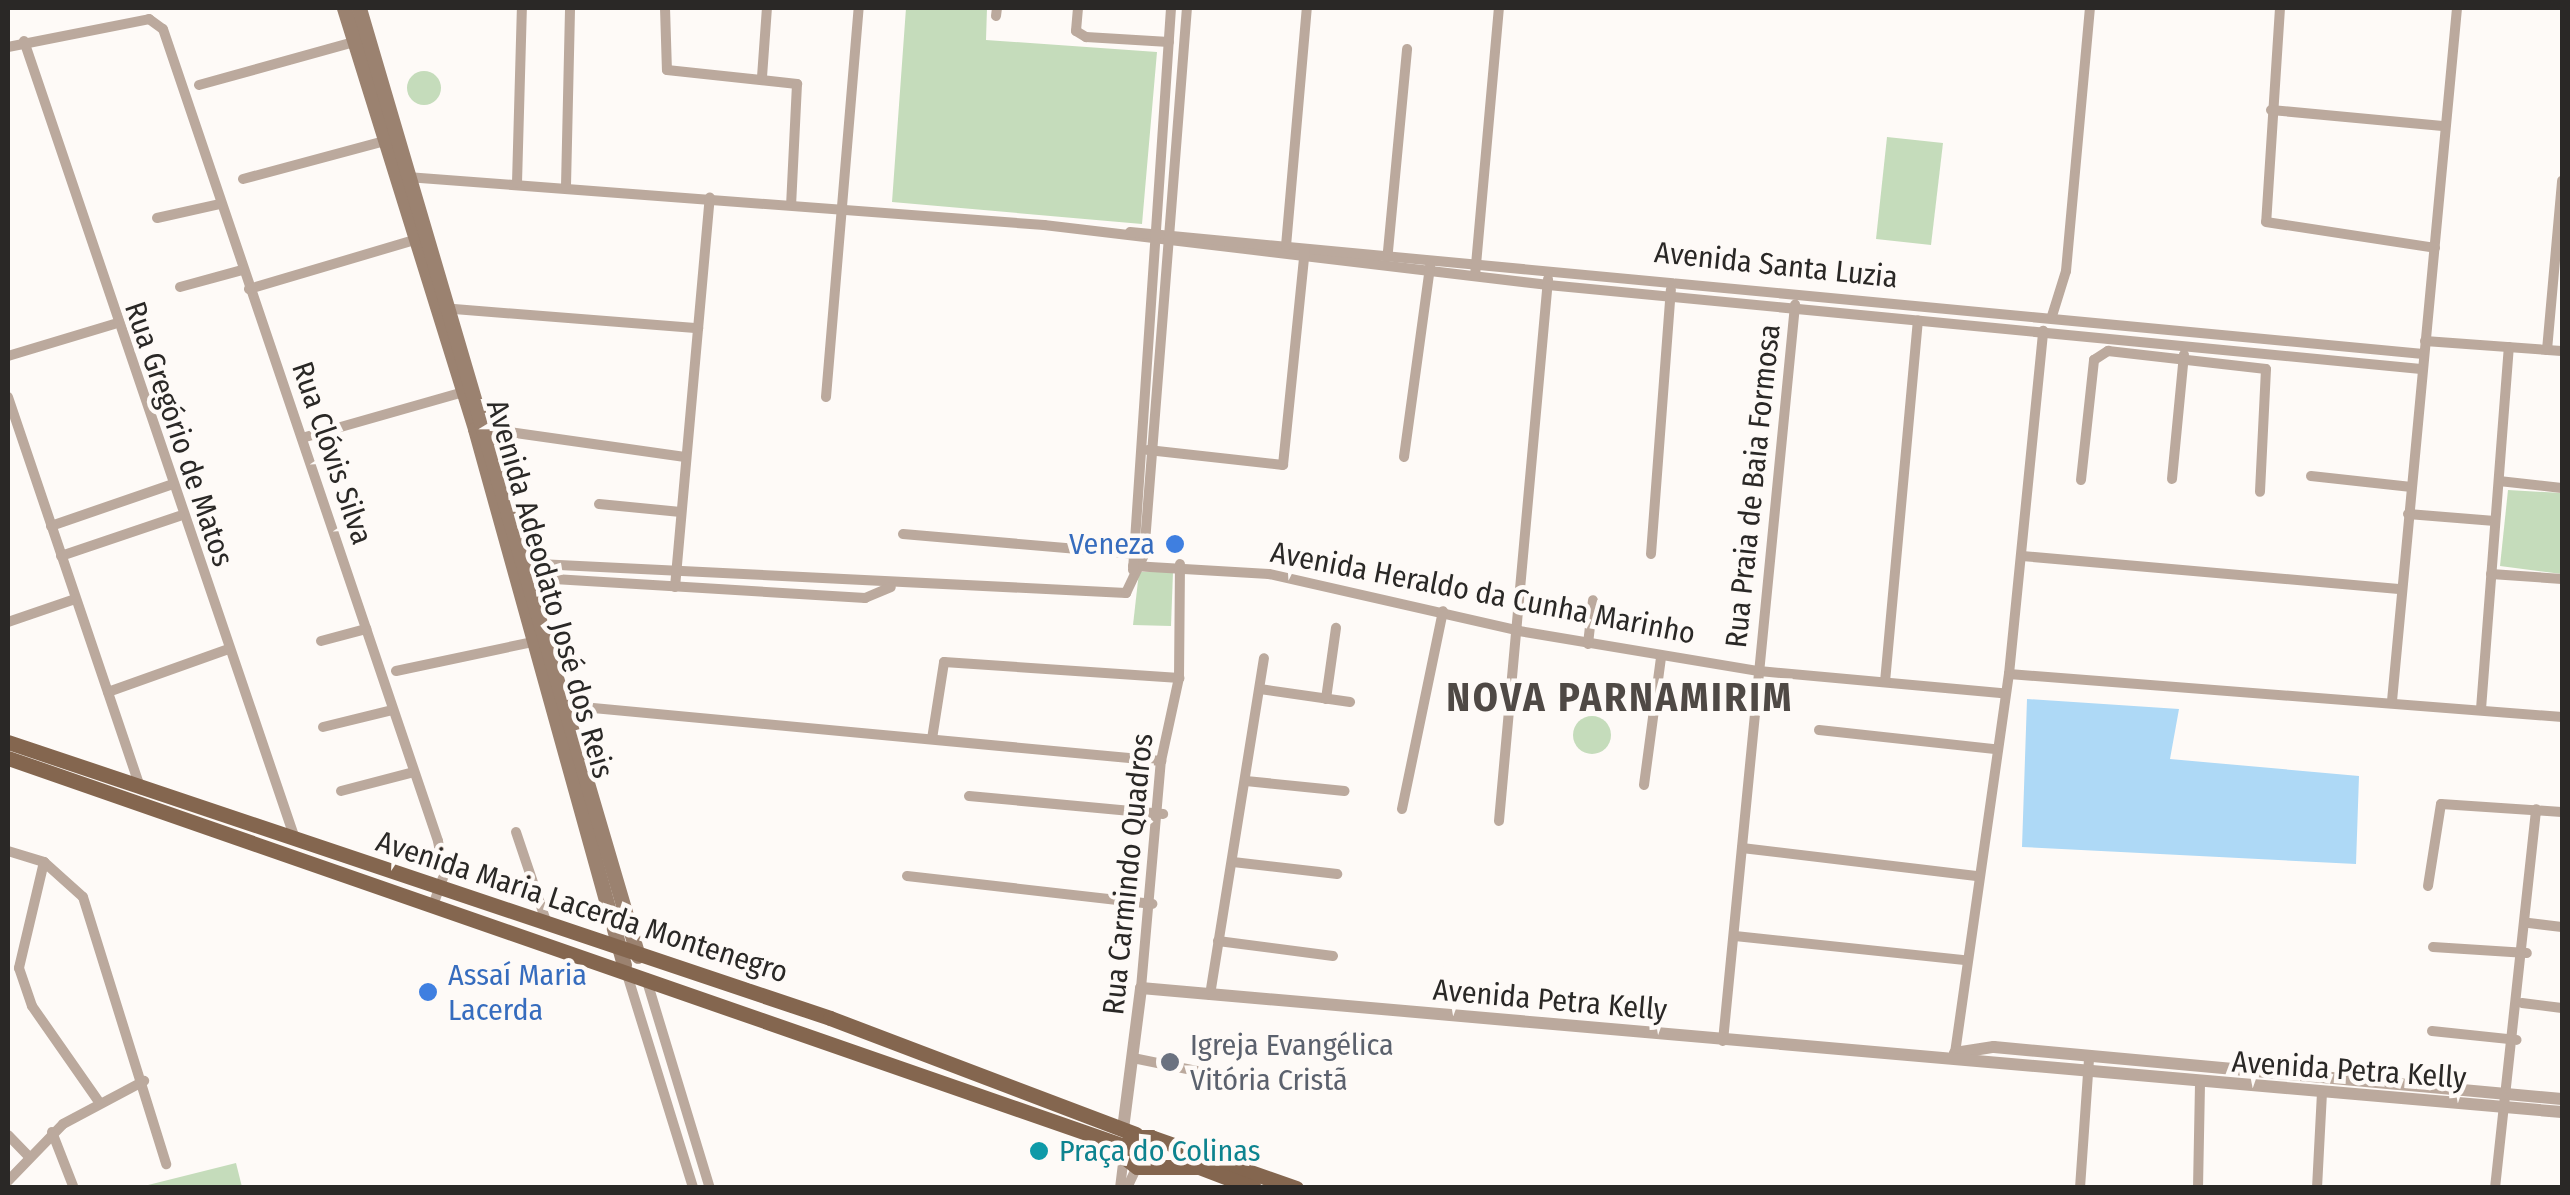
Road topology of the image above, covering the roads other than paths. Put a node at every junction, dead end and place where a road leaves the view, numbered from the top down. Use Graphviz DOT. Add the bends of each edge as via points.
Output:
graph roads {
  1 [pos="344,8"];
  2 [pos="359,8"];
  3 [pos="522,8"];
  4 [pos="570,8"];
  5 [pos="664,8"];
  6 [pos="767,8"];
  7 [pos="859,8"];
  8 [pos="1078,8"];
  9 [pos="1172,8"];
  10 [pos="1187,8"];
  11 [pos="1306,8"];
  12 [pos="1499,8"];
  13 [pos="2090,8"];
  14 [pos="2280,8"];
  15 [pos="2457,8"];
  16 [pos="362,40"];
  17 [pos="24,41"];
  18 [pos="1169,42"];
  19 [pos="8,47"];
  20 [pos="1408,50"];
  21 [pos="762,77"];
  22 [pos="199,84"];
  23 [pos="2270,110"];
  24 [pos="2444,126"];
  25 [pos="392,140"];
  26 [pos="404,178"];
  27 [pos="244,179"];
  28 [pos="2562,181"];
  29 [pos="516,184"];
  30 [pos="566,186"];
  31 [pos="710,198"];
  32 [pos="220,204"];
  33 [pos="790,205"];
  34 [pos="844,210"];
  35 [pos="157,218"];
  36 [pos="1160,236"];
  37 [pos="423,237"];
  38 [pos="1285,247"];
  39 [pos="2434,248"];
  40 [pos="1305,250"];
  41 [pos="1388,251"];
  42 [pos="1401,252"];
  43 [pos="1430,255"];
  44 [pos="1477,259"];
  45 [pos="1399,267"];
  46 [pos="1550,269"];
  47 [pos="242,270"];
  48 [pos="1430,272"];
  49 [pos="1475,276"];
  50 [pos="1672,279"];
  51 [pos="1548,285"];
  52 [pos="180,286"];
  53 [pos="249,289"];
  54 [pos="1796,294"];
  55 [pos="1670,295"];
  56 [pos="454,308"];
  57 [pos="1795,309"];
  58 [pos="2052,316"];
  59 [pos="1918,320"];
  60 [pos="114,324"];
  61 [pos="698,328"];
  62 [pos="2043,331"];
  63 [pos="2424,340"];
  64 [pos="2186,344"];
  65 [pos="2509,347"];
  66 [pos="2546,350"];
  67 [pos="2562,352"];
  68 [pos="2423,354"];
  69 [pos="8,356"];
  70 [pos="2184,359"];
  71 [pos="2421,369"];
  72 [pos="464,392"];
  73 [pos="8,397"];
  74 [pos="826,398"];
  75 [pos="481,428"];
  76 [pos="21,437"];
  77 [pos="302,438"];
  78 [pos="8,442"];
  79 [pos="1138,449"];
  80 [pos="1152,450"];
  81 [pos="685,457"];
  82 [pos="1404,457"];
  83 [pos="2311,476"];
  84 [pos="2172,478"];
  85 [pos="2081,480"];
  86 [pos="2498,482"];
  87 [pos="170,485"];
  88 [pos="2410,487"];
  89 [pos="2562,488"];
  90 [pos="2260,492"];
  91 [pos="599,504"];
  92 [pos="681,512"];
  93 [pos="2408,514"];
  94 [pos="180,516"];
  95 [pos="2495,521"];
  96 [pos="51,526"];
  97 [pos="903,534"];
  98 [pos="1651,554"];
  99 [pos="61,556"];
  100 [pos="2022,556"];
  101 [pos="1138,560"];
  102 [pos="1180,564"];
  103 [pos="521,570"];
  104 [pos="676,574"];
  105 [pos="2491,574"];
  106 [pos="2562,579"];
  107 [pos="893,586"];
  108 [pos="675,588"];
  109 [pos="2402,589"];
  110 [pos="75,599"];
  111 [pos="1594,600"];
  112 [pos="1443,611"];
  113 [pos="8,622"];
  114 [pos="1336,628"];
  115 [pos="366,629"];
  116 [pos="1519,631"];
  117 [pos="541,640"];
  118 [pos="321,642"];
  119 [pos="1588,644"];
  120 [pos="230,649"];
  121 [pos="1662,657"];
  122 [pos="1264,658"];
  123 [pos="396,671"];
  124 [pos="1760,671"];
  125 [pos="2009,674"];
  126 [pos="1179,678"];
  127 [pos="1885,682"];
  128 [pos="1260,689"];
  129 [pos="108,692"];
  130 [pos="2003,692"];
  131 [pos="1326,698"];
  132 [pos="2392,701"];
  133 [pos="1350,702"];
  134 [pos="560,705"];
  135 [pos="2481,709"];
  136 [pos="392,710"];
  137 [pos="2562,717"];
  138 [pos="323,727"];
  139 [pos="1818,730"];
  140 [pos="932,739"];
  141 [pos="8,742"];
  142 [pos="1994,749"];
  143 [pos="8,758"];
  144 [pos="1161,761"];
  145 [pos="414,772"];
  146 [pos="1246,781"];
  147 [pos="1644,785"];
  148 [pos="141,790"];
  149 [pos="341,791"];
  150 [pos="1344,791"];
  151 [pos="969,796"];
  152 [pos="1402,809"];
  153 [pos="2536,810"];
  154 [pos="2562,812"];
  155 [pos="1162,814"];
  156 [pos="1499,820"];
  157 [pos="516,832"];
  158 [pos="296,840"];
  159 [pos="1742,848"];
  160 [pos="8,852"];
  161 [pos="44,862"];
  162 [pos="1232,862"];
  163 [pos="1337,874"];
  164 [pos="907,876"];
  165 [pos="1976,876"];
  166 [pos="2428,886"];
  167 [pos="438,895"];
  168 [pos="1152,904"];
  169 [pos="2529,923"];
  170 [pos="547,925"];
  171 [pos="2562,927"];
  172 [pos="1734,936"];
  173 [pos="1218,941"];
  174 [pos="2434,947"];
  175 [pos="618,949"];
  176 [pos="2527,953"];
  177 [pos="1333,956"];
  178 [pos="631,960"];
  179 [pos="1966,960"];
  180 [pos="644,973"];
  181 [pos="1141,988"];
  182 [pos="1210,995"];
  183 [pos="2522,1003"];
  184 [pos="2562,1008"];
  185 [pos="2432,1031"];
  186 [pos="2517,1040"];
  187 [pos="1723,1041"];
  188 [pos="1954,1053"];
  189 [pos="1134,1058"];
  190 [pos="2089,1058"];
  191 [pos="2088,1074"];
  192 [pos="144,1082"];
  193 [pos="677,1084"];
  194 [pos="1256,1084"];
  195 [pos="2200,1084"];
  196 [pos="663,1088"];
  197 [pos="2322,1091"];
  198 [pos="2562,1100"];
  199 [pos="2506,1101"];
  200 [pos="99,1102"];
  201 [pos="2562,1112"];
  202 [pos="52,1132"];
  203 [pos="8,1135"];
  204 [pos="1135,1148"];
  205 [pos="28,1157"];
  206 [pos="166,1164"];
  207 [pos="8,1181"];
  208 [pos="72,1186"];
  209 [pos="693,1188"];
  210 [pos="710,1188"];
  211 [pos="1124,1188"];
  212 [pos="1254,1188"];
  213 [pos="1296,1188"];
  214 [pos="2080,1188"];
  215 [pos="2198,1188"];
  216 [pos="2317,1188"];
  217 [pos="2496,1188"];
  1 -- 16 [label="main road, Avenida Adeodato José dos Reis"];
  2 -- 16 [label="main road, Avenida Adeodato José dos Reis"];
  3 -- 29 [label="street"];
  4 -- 30 [label="street"];
  5 -- 21 [label="street" via="667,70"];
  6 -- 21 [label="street"];
  7 -- 34 [label="street"];
  8 -- 18 [label="street" via="1075,27 1086,37"];
  9 -- 18 [label="street"];
  10 -- 36 [label="street"];
  11 -- 38 [label="street"];
  12 -- 44 [label="street"];
  13 -- 58 [label="street" via="2066,271"];
  14 -- 23 [label="street"];
  15 -- 24 [label="street"];
  16 -- 22 [label="street"];
  16 -- 25 [label="main road, Avenida Adeodato José dos Reis"];
  17 -- 19 [label="street"];
  17 -- 32 [label="street, Rua Clóvis Silva" via="158,22"];
  17 -- 60 [label="street, Rua Gregório de Matos"];
  18 -- 36 [label="street"];
  20 -- 41 [label="street"];
  21 -- 33 [label="street" via="799,88"];
  23 -- 24 [label="street"];
  23 -- 39 [label="street" via="2266,222"];
  24 -- 39 [label="street"];
  25 -- 26 [label="main road, Avenida Adeodato José dos Reis"];
  25 -- 27 [label="street"];
  26 -- 29 [label="street, Avenida Santa Luzia"];
  26 -- 37 [label="main road, Avenida Adeodato José dos Reis"];
  28 -- 66 [label="street"];
  29 -- 30 [label="street, Avenida Santa Luzia"];
  30 -- 31 [label="street, Avenida Santa Luzia"];
  31 -- 33 [label="street, Avenida Santa Luzia"];
  31 -- 61 [label="street"];
  32 -- 35 [label="street"];
  32 -- 47 [label="street, Rua Clóvis Silva"];
  33 -- 34 [label="street, Avenida Santa Luzia"];
  34 -- 36 [label="street, Avenida Santa Luzia"];
  34 -- 74 [label="street"];
  36 -- 38 [label="street, Avenida Santa Luzia"];
  36 -- 79 [label="street"];
  36 -- 80 [label="street"];
  37 -- 53 [label="street"];
  37 -- 56 [label="main road, Avenida Adeodato José dos Reis"];
  37 -- 72 [label="main road, Avenida Adeodato José dos Reis"];
  38 -- 40 [label="street, Avenida Santa Luzia"];
  39 -- 63 [label="street"];
  40 -- 41 [label="street, Avenida Santa Luzia"];
  40 -- 45 [label="street, Avenida Santa Luzia"];
  40 -- 80 [label="street" via="1283,466"];
  41 -- 42 [label="street, Avenida Santa Luzia"];
  42 -- 43 [label="street, Avenida Santa Luzia"];
  42 -- 45 [label="street"];
  43 -- 44 [label="street, Avenida Santa Luzia"];
  43 -- 48 [label="street"];
  44 -- 46 [label="street, Avenida Santa Luzia"];
  44 -- 49 [label="street"];
  45 -- 48 [label="street, Avenida Santa Luzia"];
  46 -- 50 [label="street, Avenida Santa Luzia"];
  46 -- 51 [label="street"];
  47 -- 52 [label="street"];
  47 -- 53 [label="street, Rua Clóvis Silva"];
  48 -- 49 [label="street, Avenida Santa Luzia"];
  48 -- 82 [label="street"];
  49 -- 51 [label="street, Avenida Santa Luzia"];
  50 -- 54 [label="street, Avenida Santa Luzia"];
  50 -- 55 [label="street"];
  51 -- 55 [label="street, Avenida Santa Luzia"];
  51 -- 116 [label="street"];
  53 -- 77 [label="street, Rua Clóvis Silva"];
  54 -- 57 [label="street, Rua Praia de Baia Formosa"];
  54 -- 58 [label="street, Avenida Santa Luzia"];
  55 -- 57 [label="street, Avenida Santa Luzia"];
  55 -- 98 [label="street"];
  56 -- 61 [label="street"];
  56 -- 75 [label="main road, Avenida Adeodato José dos Reis"];
  57 -- 59 [label="street, Avenida Santa Luzia"];
  57 -- 124 [label="street, Rua Praia de Baia Formosa"];
  58 -- 68 [label="street, Avenida Santa Luzia"];
  59 -- 62 [label="street, Avenida Santa Luzia"];
  59 -- 127 [label="street"];
  60 -- 69 [label="street"];
  60 -- 87 [label="street, Rua Gregório de Matos"];
  61 -- 81 [label="street"];
  62 -- 64 [label="street, Avenida Santa Luzia"];
  62 -- 100 [label="street"];
  63 -- 65 [label="street"];
  63 -- 68 [label="street"];
  64 -- 70 [label="street"];
  64 -- 71 [label="street, Avenida Santa Luzia"];
  65 -- 66 [label="street"];
  65 -- 86 [label="street"];
  66 -- 67 [label="street"];
  68 -- 71 [label="street"];
  70 -- 84 [label="street"];
  70 -- 85 [label="street" via="2097,355"];
  70 -- 90 [label="street" via="2269,372"];
  71 -- 88 [label="street"];
  72 -- 75 [label="main road, Avenida Adeodato José dos Reis"];
  72 -- 77 [label="street"];
  73 -- 76 [label="street"];
  75 -- 81 [label="street"];
  75 -- 103 [label="main road, Avenida Adeodato José dos Reis"];
  76 -- 78 [label="street"];
  76 -- 96 [label="street"];
  77 -- 115 [label="street, Rua Clóvis Silva"];
  79 -- 80 [label="street"];
  79 -- 101 [label="street"];
  80 -- 101 [label="street"];
  81 -- 92 [label="street"];
  83 -- 88 [label="street"];
  86 -- 89 [label="street"];
  86 -- 95 [label="street"];
  87 -- 94 [label="street, Rua Gregório de Matos"];
  87 -- 96 [label="street"];
  88 -- 93 [label="street"];
  91 -- 92 [label="street"];
  92 -- 104 [label="street"];
  93 -- 95 [label="street"];
  93 -- 109 [label="street"];
  94 -- 99 [label="street"];
  94 -- 120 [label="street, Rua Gregório de Matos"];
  95 -- 105 [label="street"];
  96 -- 99 [label="street"];
  97 -- 101 [label="street, Avenida Heraldo da Cunha Marinho"];
  99 -- 110 [label="street"];
  100 -- 109 [label="street"];
  100 -- 125 [label="street"];
  101 -- 102 [label="street, Avenida Heraldo da Cunha Marinho"];
  101 -- 107 [label="street" via="1135,579 1109,599"];
  102 -- 112 [label="street, Avenida Heraldo da Cunha Marinho"];
  102 -- 126 [label="street, Rua Carmindo Quadros"];
  103 -- 104 [label="street"];
  103 -- 108 [label="street"];
  103 -- 117 [label="main road, Avenida Adeodato José dos Reis"];
  104 -- 107 [label="street"];
  104 -- 108 [label="street"];
  105 -- 106 [label="street"];
  105 -- 135 [label="street"];
  107 -- 108 [label="street" via="864,598"];
  109 -- 132 [label="street"];
  110 -- 113 [label="street"];
  110 -- 129 [label="street"];
  111 -- 119 [label="street"];
  112 -- 116 [label="street, Avenida Heraldo da Cunha Marinho"];
  112 -- 152 [label="street"];
  114 -- 131 [label="street"];
  115 -- 118 [label="street"];
  115 -- 136 [label="street, Rua Clóvis Silva"];
  116 -- 119 [label="street, Avenida Heraldo da Cunha Marinho"];
  116 -- 156 [label="street"];
  117 -- 123 [label="street"];
  117 -- 134 [label="main road, Avenida Adeodato José dos Reis"];
  119 -- 121 [label="street, Avenida Heraldo da Cunha Marinho"];
  120 -- 129 [label="street"];
  120 -- 158 [label="street, Rua Gregório de Matos"];
  121 -- 124 [label="street, Avenida Heraldo da Cunha Marinho"];
  121 -- 147 [label="street"];
  122 -- 128 [label="street"];
  124 -- 127 [label="street, Avenida Heraldo da Cunha Marinho"];
  124 -- 159 [label="street, Rua Praia de Baia Formosa"];
  125 -- 130 [label="street"];
  125 -- 132 [label="street"];
  126 -- 140 [label="street" via="941,663"];
  126 -- 144 [label="street, Rua Carmindo Quadros"];
  127 -- 130 [label="street, Avenida Heraldo da Cunha Marinho"];
  128 -- 131 [label="street"];
  128 -- 146 [label="street"];
  129 -- 148 [label="street"];
  130 -- 142 [label="street"];
  131 -- 133 [label="street"];
  132 -- 135 [label="street"];
  134 -- 140 [label="street"];
  134 -- 175 [label="main road, Avenida Adeodato José dos Reis" via="616,914"];
  134 -- 178 [label="main road, Avenida Adeodato José dos Reis"];
  135 -- 137 [label="street"];
  136 -- 138 [label="street"];
  136 -- 145 [label="street, Rua Clóvis Silva"];
  139 -- 142 [label="street"];
  140 -- 144 [label="street"];
  141 -- 148 [label="main road, Avenida Maria Lacerda Montenegro"];
  142 -- 165 [label="street"];
  143 -- 167 [label="main road, Avenida Maria Lacerda Montenegro"];
  144 -- 155 [label="street, Rua Carmindo Quadros"];
  145 -- 149 [label="street"];
  145 -- 167 [label="street, Rua Clóvis Silva" via="443,860"];
  146 -- 150 [label="street"];
  146 -- 162 [label="street"];
  148 -- 158 [label="main road, Avenida Maria Lacerda Montenegro"];
  151 -- 155 [label="street"];
  153 -- 154 [label="street"];
  153 -- 166 [label="street" via="2441,804"];
  153 -- 169 [label="street"];
  155 -- 168 [label="street, Rua Carmindo Quadros"];
  157 -- 170 [label="street"];
  158 -- 167 [label="main road, Avenida Maria Lacerda Montenegro"];
  159 -- 165 [label="street"];
  159 -- 172 [label="street, Rua Praia de Baia Formosa"];
  160 -- 161 [label="street"];
  161 -- 192 [label="street" via="71,880 91,914"];
  161 -- 200 [label="street" via="19,968 32,1006"];
  162 -- 163 [label="street"];
  162 -- 173 [label="street"];
  164 -- 168 [label="street"];
  165 -- 179 [label="street"];
  167 -- 170 [label="main road, Avenida Maria Lacerda Montenegro"];
  167 -- 178 [label="main road, Avenida Maria Lacerda Montenegro"];
  168 -- 181 [label="street, Rua Carmindo Quadros"];
  169 -- 171 [label="street"];
  169 -- 176 [label="street"];
  170 -- 175 [label="main road, Avenida Maria Lacerda Montenegro"];
  172 -- 179 [label="street"];
  172 -- 187 [label="street, Rua Praia de Baia Formosa"];
  173 -- 177 [label="street"];
  173 -- 182 [label="street"];
  174 -- 176 [label="street"];
  175 -- 178 [label="main road, Avenida Adeodato José dos Reis"];
  176 -- 183 [label="street"];
  178 -- 180 [label="main road, Avenida Maria Lacerda Montenegro"];
  178 -- 196 [label="street, Avenida Adeodato José dos Reis"];
  178 -- 204 [label="main road, Avenida Maria Lacerda Montenegro"];
  179 -- 188 [label="street"];
  180 -- 193 [label="street"];
  180 -- 204 [label="main road, Avenida Maria Lacerda Montenegro"];
  181 -- 182 [label="street, Avenida Petra Kelly"];
  181 -- 189 [label="street, Rua Carmindo Quadros"];
  182 -- 187 [label="street, Avenida Petra Kelly"];
  183 -- 184 [label="street"];
  183 -- 186 [label="street"];
  185 -- 186 [label="street"];
  186 -- 199 [label="street"];
  187 -- 188 [label="street, Avenida Petra Kelly"];
  188 -- 190 [label="street, Avenida Petra Kelly" via="1994,1047"];
  188 -- 191 [label="street, Avenida Petra Kelly"];
  189 -- 194 [label="street"];
  189 -- 204 [label="street, Rua Carmindo Quadros"];
  190 -- 191 [label="street"];
  190 -- 199 [label="street, Avenida Petra Kelly"];
  191 -- 195 [label="street, Avenida Petra Kelly"];
  191 -- 214 [label="street"];
  192 -- 200 [label="street"];
  192 -- 206 [label="street"];
  193 -- 196 [label="street"];
  193 -- 210 [label="street"];
  195 -- 197 [label="street, Avenida Petra Kelly"];
  195 -- 215 [label="street"];
  196 -- 209 [label="street, Avenida Adeodato José dos Reis"];
  197 -- 199 [label="street, Avenida Petra Kelly"];
  197 -- 216 [label="street"];
  198 -- 199 [label="street, Avenida Petra Kelly"];
  199 -- 201 [label="street, Avenida Petra Kelly"];
  199 -- 217 [label="street"];
  200 -- 202 [label="street"];
  202 -- 205 [label="street"];
  202 -- 208 [label="street"];
  203 -- 205 [label="street"];
  204 -- 211 [label="street, Rua Carmindo Quadros"];
  204 -- 212 [label="main road, Avenida Maria Lacerda Montenegro"];
  204 -- 213 [label="main road, Avenida Maria Lacerda Montenegro"];
  205 -- 207 [label="street"];
}
